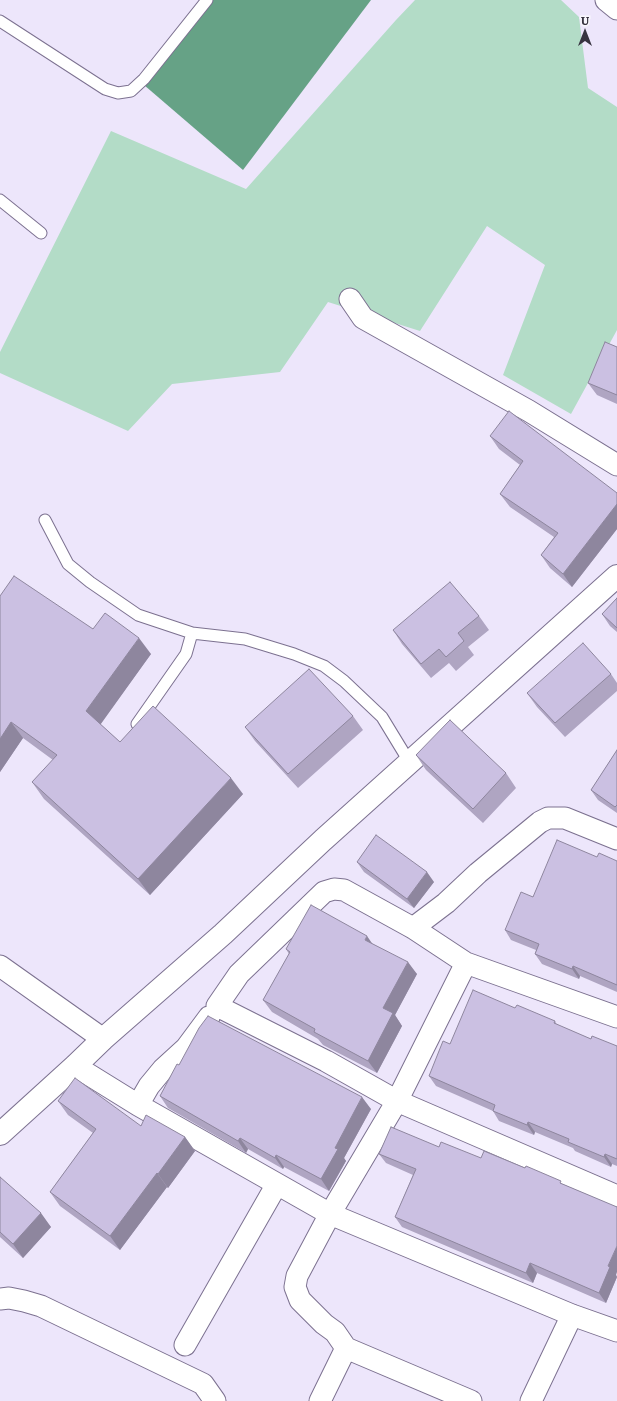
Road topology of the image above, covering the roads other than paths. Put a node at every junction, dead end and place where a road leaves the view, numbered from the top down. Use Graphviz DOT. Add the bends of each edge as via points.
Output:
graph roads {
  1 [pos="207,0"];
  2 [pos="606,0"];
  3 [pos="617,9"];
  4 [pos="0,21"];
  5 [pos="0,200"];
  6 [pos="41,233"];
  7 [pos="350,299"];
  8 [pos="617,465"];
  9 [pos="45,520"];
  10 [pos="617,576"];
  11 [pos="192,633"];
  12 [pos="137,724"];
  13 [pos="410,763"];
  14 [pos="617,839"];
  15 [pos="413,928"];
  16 [pos="466,963"];
  17 [pos="0,966"];
  18 [pos="217,1006"];
  19 [pos="617,1017"];
  20 [pos="103,1040"];
  21 [pos="75,1066"];
  22 [pos="397,1101"];
  23 [pos="138,1105"];
  24 [pos="0,1134"];
  25 [pos="277,1184"];
  26 [pos="617,1196"];
  27 [pos="330,1214"];
  28 [pos="0,1299"];
  29 [pos="572,1315"];
  30 [pos="617,1331"];
  31 [pos="186,1345"];
  32 [pos="346,1348"];
  33 [pos="216,1401"];
  34 [pos="320,1401"];
  35 [pos="471,1401"];
  36 [pos="531,1401"];
  1 -- 4 [label="lane" via="144,79 131,91 118,93 104,89"];
  2 -- 3 [label="street"];
  5 -- 6 [label="lane"];
  7 -- 8 [label="street" via="363,318 529,411"];
  9 -- 11 [label="lane" via="68,564 90,582 138,615"];
  10 -- 13 [label="street"];
  11 -- 12 [label="lane" via="186,654"];
  11 -- 13 [label="lane" via="245,639 324,666 344,680 382,717"];
  13 -- 20 [label="street"];
  14 -- 15 [label="street" via="565,818 548,818"];
  15 -- 16 [label="street"];
  15 -- 18 [label="street" via="344,890 324,892 239,974"];
  16 -- 19 [label="street"];
  16 -- 22 [label="street"];
  17 -- 20 [label="street"];
  18 -- 22 [label="street" via="326,1061"];
  18 -- 23 [label="street" via="186,1048 149,1086"];
  20 -- 21 [label="street"];
  21 -- 23 [label="street"];
  21 -- 24 [label="street"];
  22 -- 26 [label="street"];
  22 -- 27 [label="street"];
  23 -- 25 [label="street"];
  25 -- 27 [label="street"];
  25 -- 31 [label="street"];
  27 -- 29 [label="street"];
  27 -- 32 [label="street" via="297,1276 295,1287 300,1300 335,1332"];
  28 -- 33 [label="street" via="9,1298 41,1306 203,1384"];
  29 -- 30 [label="street"];
  29 -- 36 [label="street"];
  32 -- 34 [label="street"];
  32 -- 35 [label="street"];
}
